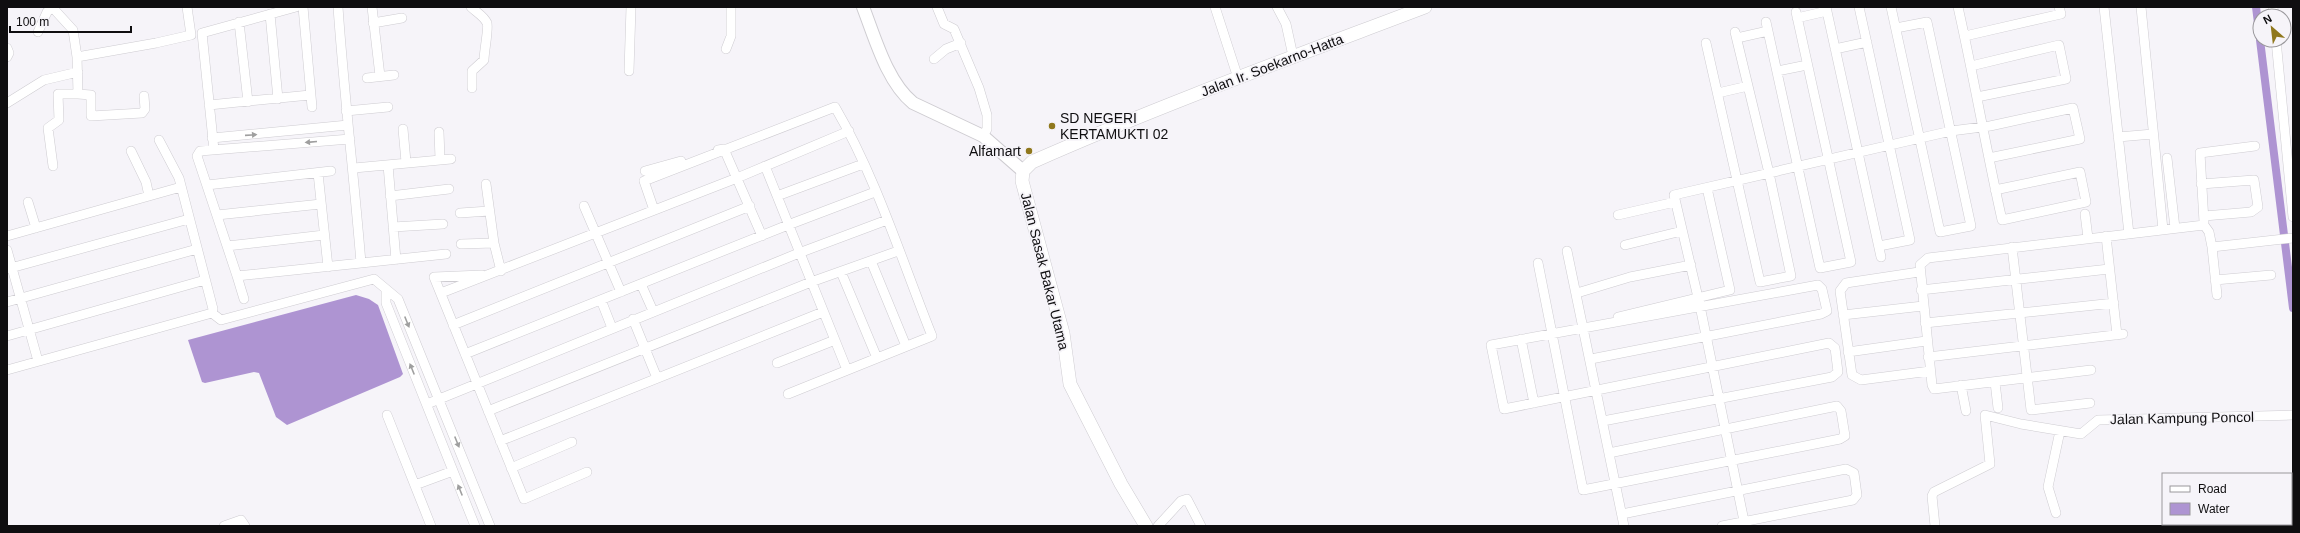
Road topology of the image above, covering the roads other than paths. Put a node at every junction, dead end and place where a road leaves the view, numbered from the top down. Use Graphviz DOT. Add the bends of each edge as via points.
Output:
graph roads {
  1 [pos="52,7"];
  2 [pos="187,7"];
  3 [pos="296,7"];
  4 [pos="303,7"];
  5 [pos="338,7"];
  6 [pos="372,7"];
  7 [pos="471,7"];
  8 [pos="631,7"];
  9 [pos="731,7"];
  10 [pos="863,7"];
  11 [pos="937,7"];
  12 [pos="1214,7"];
  13 [pos="1277,7"];
  14 [pos="1425,7"];
  15 [pos="1859,7"];
  16 [pos="1891,7"];
  17 [pos="1958,7"];
  18 [pos="2059,7"];
  19 [pos="2104,7"];
  20 [pos="2141,7"];
  21 [pos="1826,9"];
  22 [pos="1401,11"];
  23 [pos="270,14"];
  24 [pos="402,18"];
  25 [pos="239,22"];
  26 [pos="373,23"];
  27 [pos="1896,28"];
  28 [pos="38,32"];
  29 [pos="202,33"];
  30 [pos="191,34"];
  31 [pos="1965,36"];
  32 [pos="1867,42"];
  33 [pos="961,43"];
  34 [pos="1706,43"];
  35 [pos="7,48"];
  36 [pos="2277,48"];
  37 [pos="726,49"];
  38 [pos="1835,49"];
  39 [pos="1293,56"];
  40 [pos="7,57"];
  41 [pos="77,57"];
  42 [pos="934,59"];
  43 [pos="1807,65"];
  44 [pos="1971,66"];
  45 [pos="629,71"];
  46 [pos="1777,71"];
  47 [pos="78,72"];
  48 [pos="394,75"];
  49 [pos="380,76"];
  50 [pos="367,78"];
  51 [pos="1238,78"];
  52 [pos="1748,86"];
  53 [pos="472,88"];
  54 [pos="1718,93"];
  55 [pos="78,94"];
  56 [pos="144,96"];
  57 [pos="310,96"];
  58 [pos="1977,97"];
  59 [pos="278,99"];
  60 [pos="248,102"];
  61 [pos="7,103"];
  62 [pos="209,105"];
  63 [pos="312,107"];
  64 [pos="388,107"];
  65 [pos="346,111"];
  66 [pos="348,125"];
  67 [pos="1983,126"];
  68 [pos="403,129"];
  69 [pos="1951,131"];
  70 [pos="439,132"];
  71 [pos="849,132"];
  72 [pos="2153,134"];
  73 [pos="983,136"];
  74 [pos="2118,137"];
  75 [pos="212,138"];
  76 [pos="1920,138"];
  77 [pos="350,139"];
  78 [pos="160,140"];
  79 [pos="1888,145"];
  80 [pos="2255,146"];
  81 [pos="724,149"];
  82 [pos="214,150"];
  83 [pos="131,151"];
  84 [pos="1859,151"];
  85 [pos="1989,158"];
  86 [pos="2167,158"];
  87 [pos="440,159"];
  88 [pos="451,159"];
  89 [pos="1828,159"];
  90 [pos="406,162"];
  91 [pos="863,164"];
  92 [pos="388,165"];
  93 [pos="53,166"];
  94 [pos="765,166"];
  95 [pos="1798,166"];
  96 [pos="354,168"];
  97 [pos="331,171"];
  98 [pos="645,171"];
  99 [pos="1023,171"];
  100 [pos="318,173"];
  101 [pos="1769,173"];
  102 [pos="737,178"];
  103 [pos="1738,181"];
  104 [pos="486,184"];
  105 [pos="2201,184"];
  106 [pos="206,185"];
  107 [pos="181,188"];
  108 [pos="1707,188"];
  109 [pos="449,189"];
  110 [pos="1995,190"];
  111 [pos="875,192"];
  112 [pos="149,196"];
  113 [pos="390,196"];
  114 [pos="777,196"];
  115 [pos="28,202"];
  116 [pos="1675,202"];
  117 [pos="321,204"];
  118 [pos="584,206"];
  119 [pos="750,206"];
  120 [pos="654,210"];
  121 [pos="489,211"];
  122 [pos="460,213"];
  123 [pos="2086,214"];
  124 [pos="217,215"];
  125 [pos="1618,215"];
  126 [pos="2293,217"];
  127 [pos="189,219"];
  128 [pos="887,220"];
  129 [pos="2204,221"];
  130 [pos="443,224"];
  131 [pos="788,225"];
  132 [pos="393,227"];
  133 [pos="36,228"];
  134 [pos="2175,228"];
  135 [pos="2163,230"];
  136 [pos="1682,231"];
  137 [pos="595,232"];
  138 [pos="2129,234"];
  139 [pos="324,235"];
  140 [pos="7,236"];
  141 [pos="762,236"];
  142 [pos="2106,236"];
  143 [pos="2088,238"];
  144 [pos="2292,238"];
  145 [pos="494,243"];
  146 [pos="461,244"];
  147 [pos="1625,245"];
  148 [pos="227,246"];
  149 [pos="1879,246"];
  150 [pos="2012,247"];
  151 [pos="2212,247"];
  152 [pos="197,249"];
  153 [pos="7,250"];
  154 [pos="898,251"];
  155 [pos="1567,251"];
  156 [pos="799,253"];
  157 [pos="446,254"];
  158 [pos="1881,257"];
  159 [pos="396,260"];
  160 [pos="608,261"];
  161 [pos="871,261"];
  162 [pos="361,263"];
  163 [pos="1538,263"];
  164 [pos="1691,265"];
  165 [pos="328,267"];
  166 [pos="9,268"];
  167 [pos="2109,269"];
  168 [pos="501,271"];
  169 [pos="841,272"];
  170 [pos="1919,272"];
  171 [pos="489,275"];
  172 [pos="2271,275"];
  173 [pos="237,276"];
  174 [pos="2015,279"];
  175 [pos="205,280"];
  176 [pos="2215,280"];
  177 [pos="811,282"];
  178 [pos="641,284"];
  179 [pos="1921,290"];
  180 [pos="386,291"];
  181 [pos="621,292"];
  182 [pos="1577,293"];
  183 [pos="441,294"];
  184 [pos="2217,295"];
  185 [pos="20,298"];
  186 [pos="244,299"];
  187 [pos="601,300"];
  188 [pos="7,302"];
  189 [pos="1699,302"];
  190 [pos="2114,303"];
  191 [pos="1923,306"];
  192 [pos="653,311"];
  193 [pos="823,312"];
  194 [pos="2020,312"];
  195 [pos="212,313"];
  196 [pos="1843,315"];
  197 [pos="633,319"];
  198 [pos="1925,323"];
  199 [pos="453,325"];
  200 [pos="1584,327"];
  201 [pos="612,328"];
  202 [pos="29,330"];
  203 [pos="1552,333"];
  204 [pos="7,336"];
  205 [pos="1706,337"];
  206 [pos="1521,339"];
  207 [pos="835,340"];
  208 [pos="1926,341"];
  209 [pos="2022,345"];
  210 [pos="906,346"];
  211 [pos="645,349"];
  212 [pos="1848,352"];
  213 [pos="465,354"];
  214 [pos="1928,356"];
  215 [pos="877,358"];
  216 [pos="1591,359"];
  217 [pos="38,361"];
  218 [pos="777,363"];
  219 [pos="1712,366"];
  220 [pos="7,370"];
  221 [pos="847,370"];
  222 [pos="2091,370"];
  223 [pos="1930,371"];
  224 [pos="657,378"];
  225 [pos="2026,378"];
  226 [pos="476,382"];
  227 [pos="1995,382"];
  228 [pos="1962,385"];
  229 [pos="1597,390"];
  230 [pos="788,394"];
  231 [pos="1564,397"];
  232 [pos="439,398"];
  233 [pos="1719,399"];
  234 [pos="1534,403"];
  235 [pos="2090,403"];
  236 [pos="427,404"];
  237 [pos="1998,408"];
  238 [pos="488,411"];
  239 [pos="1966,411"];
  240 [pos="387,415"];
  241 [pos="2293,415"];
  242 [pos="1603,421"];
  243 [pos="1725,429"];
  244 [pos="2060,431"];
  245 [pos="500,441"];
  246 [pos="572,442"];
  247 [pos="1610,454"];
  248 [pos="1731,460"];
  249 [pos="511,468"];
  250 [pos="453,471"];
  251 [pos="587,472"];
  252 [pos="1615,483"];
  253 [pos="415,485"];
  254 [pos="1738,491"];
  255 [pos="2056,513"];
  256 [pos="1622,514"];
  257 [pos="1744,521"];
  258 [pos="1145,524"];
  259 [pos="224,526"];
  260 [pos="245,526"];
  261 [pos="431,526"];
  262 [pos="475,526"];
  263 [pos="490,526"];
  264 [pos="1158,526"];
  265 [pos="1201,526"];
  266 [pos="1624,526"];
  267 [pos="1722,526"];
  268 [pos="1935,526"];
  1 -- 28 [label="street"];
  1 -- 41 [label="street" via="71,26"];
  2 -- 30 [label="street"];
  3 -- 23 [label="street"];
  4 -- 57 [label="street"];
  5 -- 65 [label="street"];
  6 -- 26 [label="street"];
  7 -- 53 [label="street" via="487,22 488,28 484,60 472,71"];
  8 -- 45 [label="street"];
  9 -- 37 [label="street" via="731,36"];
  10 -- 73 [label="street" via="889,73 905,96 913,103"];
  11 -- 33 [label="street" via="944,24 953,28"];
  12 -- 51 [label="street"];
  13 -- 39 [label="street" via="1286,24"];
  14 -- 22 [label="main road, Jalan Ir. Soekarno-Hatta"];
  15 -- 32 [label="street"];
  16 -- 27 [label="street"];
  17 -- 31 [label="street"];
  18 -- 31 [label="street" via="2061,14"];
  19 -- 74 [label="street"];
  20 -- 72 [label="street"];
  21 -- 38 [label="street"];
  21 -- 43 [label="street" via="1796,15"];
  22 -- 39 [label="main road, Jalan Ir. Soekarno-Hatta"];
  23 -- 25 [label="street"];
  23 -- 59 [label="street"];
  24 -- 26 [label="street"];
  25 -- 29 [label="street"];
  25 -- 60 [label="street"];
  26 -- 49 [label="street"];
  27 -- 69 [label="street" via="1927,22"];
  27 -- 76 [label="street"];
  29 -- 30 [label="street"];
  29 -- 62 [label="street"];
  30 -- 41 [label="street" via="156,44"];
  31 -- 44 [label="street"];
  32 -- 38 [label="street"];
  32 -- 79 [label="street"];
  33 -- 42 [label="street" via="946,49"];
  33 -- 73 [label="street" via="987,115 987,129"];
  34 -- 54 [label="street"];
  35 -- 40 [label="street"];
  36 -- 126 [label="street"];
  38 -- 84 [label="street"];
  39 -- 51 [label="main road, Jalan Ir. Soekarno-Hatta"];
  41 -- 47 [label="street"];
  43 -- 46 [label="street"];
  43 -- 89 [label="street"];
  44 -- 58 [label="street"];
  44 -- 58 [label="street" via="2059,45 2066,79"];
  46 -- 52 [label="street" via="1767,26 1736,35"];
  46 -- 95 [label="street"];
  47 -- 55 [label="street"];
  47 -- 61 [label="street" via="44,80"];
  48 -- 49 [label="street"];
  49 -- 50 [label="street"];
  51 -- 99 [label="main road, Jalan Ir. Soekarno-Hatta" via="1032,162"];
  52 -- 54 [label="street"];
  52 -- 101 [label="street"];
  54 -- 103 [label="street"];
  55 -- 56 [label="street" via="91,95 92,116 142,113 145,109"];
  55 -- 93 [label="street" via="58,94 59,120 48,128"];
  57 -- 59 [label="street"];
  57 -- 63 [label="street"];
  58 -- 67 [label="street"];
  59 -- 60 [label="street"];
  60 -- 62 [label="street"];
  62 -- 75 [label="street"];
  64 -- 65 [label="street"];
  65 -- 66 [label="street"];
  75 -- 66 [label="street, one-way"];
  66 -- 77 [label="street"];
  67 -- 69 [label="street"];
  67 -- 85 [label="street"];
  67 -- 85 [label="street" via="2073,108 2080,139"];
  68 -- 90 [label="street"];
  69 -- 76 [label="street"];
  69 -- 76 [label="street" via="1971,226 1940,232"];
  70 -- 87 [label="street"];
  71 -- 81 [label="street" via="835,107"];
  71 -- 91 [label="street"];
  71 -- 94 [label="street"];
  72 -- 74 [label="street"];
  72 -- 135 [label="street"];
  73 -- 99 [label="street"];
  74 -- 138 [label="street"];
  75 -- 82 [label="street"];
  76 -- 79 [label="street"];
  77 -- 82 [label="street, one-way"];
  77 -- 96 [label="street"];
  78 -- 107 [label="street" via="175,168"];
  79 -- 84 [label="street"];
  79 -- 149 [label="street" via="1910,240"];
  80 -- 105 [label="street" via="2200,153"];
  81 -- 98 [label="street"];
  81 -- 102 [label="street"];
  81 -- 120 [label="street" via="644,181"];
  82 -- 106 [label="street" via="200,151 196,156"];
  83 -- 112 [label="street" via="146,182"];
  84 -- 89 [label="street"];
  84 -- 149 [label="street"];
  85 -- 110 [label="street"];
  86 -- 134 [label="street"];
  87 -- 88 [label="street"];
  87 -- 90 [label="street"];
  89 -- 95 [label="street"];
  89 -- 95 [label="street" via="1851,262 1820,268"];
  90 -- 92 [label="street"];
  91 -- 111 [label="street"];
  91 -- 114 [label="street"];
  92 -- 96 [label="street"];
  92 -- 113 [label="street"];
  94 -- 102 [label="street"];
  94 -- 114 [label="street"];
  95 -- 101 [label="street"];
  96 -- 162 [label="street"];
  97 -- 100 [label="street"];
  99 -- 258 [label="main road, Jalan Sasak Bakar Utama" via="1022,181 1063,333 1070,384 1121,484"];
  100 -- 106 [label="street"];
  100 -- 117 [label="street"];
  101 -- 103 [label="street"];
  101 -- 103 [label="street" via="1791,276 1760,282"];
  102 -- 119 [label="street"];
  102 -- 120 [label="street"];
  103 -- 108 [label="street"];
  104 -- 121 [label="street"];
  105 -- 129 [label="street"];
  105 -- 129 [label="street" via="2254,180 2258,207 2251,212"];
  106 -- 124 [label="street"];
  107 -- 112 [label="street"];
  107 -- 127 [label="street"];
  108 -- 116 [label="street" via="1674,195"];
  108 -- 189 [label="street" via="1730,290"];
  109 -- 113 [label="street"];
  110 -- 110 [label="street" via="2080,172 2086,202 2002,220"];
  111 -- 128 [label="street"];
  111 -- 131 [label="street"];
  112 -- 133 [label="street"];
  113 -- 132 [label="street"];
  114 -- 131 [label="street"];
  115 -- 133 [label="street"];
  116 -- 125 [label="street"];
  116 -- 136 [label="street"];
  117 -- 124 [label="street"];
  117 -- 139 [label="street"];
  118 -- 137 [label="street"];
  119 -- 141 [label="street"];
  119 -- 160 [label="street"];
  120 -- 137 [label="street"];
  121 -- 122 [label="street"];
  121 -- 145 [label="street"];
  123 -- 143 [label="street"];
  124 -- 148 [label="street"];
  127 -- 152 [label="street"];
  127 -- 166 [label="street"];
  128 -- 154 [label="street"];
  128 -- 156 [label="street"];
  129 -- 134 [label="street"];
  129 -- 151 [label="street"];
  130 -- 132 [label="street"];
  131 -- 141 [label="street"];
  131 -- 156 [label="street"];
  132 -- 159 [label="street"];
  133 -- 140 [label="street"];
  134 -- 135 [label="street"];
  135 -- 138 [label="street"];
  136 -- 147 [label="street"];
  136 -- 164 [label="street"];
  137 -- 160 [label="street"];
  137 -- 168 [label="street"];
  138 -- 142 [label="street"];
  139 -- 148 [label="street"];
  139 -- 165 [label="street"];
  141 -- 178 [label="street"];
  142 -- 143 [label="street"];
  142 -- 167 [label="street"];
  143 -- 150 [label="street"];
  144 -- 151 [label="street"];
  145 -- 146 [label="street"];
  145 -- 168 [label="street"];
  148 -- 173 [label="street"];
  149 -- 158 [label="street"];
  150 -- 170 [label="street" via="1928,258 1920,265"];
  150 -- 174 [label="street"];
  151 -- 176 [label="street"];
  152 -- 175 [label="street"];
  152 -- 185 [label="street"];
  153 -- 166 [label="street"];
  154 -- 161 [label="street"];
  154 -- 210 [label="street" via="932,336"];
  155 -- 182 [label="street"];
  156 -- 177 [label="street"];
  156 -- 192 [label="street"];
  157 -- 159 [label="street"];
  159 -- 162 [label="street"];
  160 -- 181 [label="street"];
  160 -- 199 [label="street"];
  161 -- 169 [label="street"];
  161 -- 210 [label="street"];
  162 -- 165 [label="street"];
  163 -- 203 [label="street"];
  164 -- 182 [label="street"];
  164 -- 189 [label="street"];
  165 -- 173 [label="street"];
  166 -- 185 [label="street"];
  167 -- 174 [label="street"];
  167 -- 190 [label="street"];
  168 -- 171 [label="street"];
  169 -- 177 [label="street"];
  169 -- 215 [label="street"];
  170 -- 179 [label="street"];
  170 -- 196 [label="street" via="1846,283 1840,291"];
  171 -- 183 [label="street"];
  171 -- 183 [label="street" via="434,277"];
  172 -- 176 [label="street"];
  173 -- 186 [label="street"];
  174 -- 179 [label="street"];
  174 -- 194 [label="street"];
  175 -- 195 [label="street"];
  175 -- 202 [label="street"];
  176 -- 184 [label="street"];
  177 -- 193 [label="street"];
  177 -- 211 [label="street"];
  178 -- 181 [label="street"];
  178 -- 192 [label="street"];
  179 -- 191 [label="street"];
  180 -- 195 [label="street" via="381,283 374,279 221,320"];
  180 -- 232 [label="street, one-way" via="398,299"];
  236 -- 180 [label="street, one-way" via="386,303"];
  181 -- 187 [label="street"];
  182 -- 200 [label="street"];
  183 -- 199 [label="street"];
  185 -- 188 [label="street"];
  185 -- 202 [label="street"];
  187 -- 201 [label="street"];
  187 -- 213 [label="street"];
  189 -- 200 [label="street"];
  189 -- 205 [label="street"];
  189 -- 205 [label="street" via="1818,285 1822,289 1826,310 1824,313"];
  190 -- 194 [label="street"];
  190 -- 209 [label="street" via="2120,334"];
  191 -- 196 [label="street"];
  191 -- 198 [label="street"];
  192 -- 197 [label="street"];
  193 -- 207 [label="street"];
  193 -- 224 [label="street"];
  194 -- 198 [label="street"];
  194 -- 209 [label="street"];
  195 -- 217 [label="street"];
  196 -- 212 [label="street"];
  197 -- 201 [label="street"];
  197 -- 211 [label="street"];
  198 -- 208 [label="street"];
  199 -- 213 [label="street"];
  200 -- 203 [label="street"];
  200 -- 216 [label="street"];
  201 -- 226 [label="street"];
  202 -- 204 [label="street"];
  202 -- 217 [label="street"];
  203 -- 206 [label="street"];
  203 -- 231 [label="street"];
  205 -- 216 [label="street"];
  205 -- 219 [label="street"];
  206 -- 234 [label="street"];
  206 -- 234 [label="street" via="1490,345 1504,410"];
  207 -- 218 [label="street"];
  207 -- 221 [label="street"];
  208 -- 212 [label="street"];
  208 -- 214 [label="street"];
  209 -- 214 [label="street"];
  209 -- 225 [label="street"];
  210 -- 215 [label="street"];
  211 -- 224 [label="street"];
  211 -- 238 [label="street"];
  212 -- 223 [label="street" via="1852,375 1856,379"];
  213 -- 226 [label="street"];
  214 -- 223 [label="street"];
  215 -- 221 [label="street"];
  216 -- 229 [label="street"];
  217 -- 220 [label="street"];
  219 -- 229 [label="street"];
  219 -- 233 [label="street"];
  219 -- 233 [label="street" via="1829,343 1835,348 1838,372 1832,377"];
  221 -- 230 [label="street"];
  222 -- 225 [label="street"];
  223 -- 228 [label="street" via="1934,389"];
  224 -- 245 [label="street"];
  225 -- 227 [label="street"];
  225 -- 235 [label="street" via="2031,410"];
  226 -- 232 [label="street"];
  226 -- 238 [label="street"];
  227 -- 228 [label="street"];
  227 -- 237 [label="street"];
  228 -- 239 [label="street"];
  229 -- 231 [label="street"];
  229 -- 242 [label="street"];
  231 -- 234 [label="street"];
  231 -- 252 [label="street" via="1583,490"];
  232 -- 236 [label="street"];
  232 -- 263 [label="street, one-way"];
  233 -- 242 [label="street"];
  233 -- 243 [label="street"];
  236 -- 250 [label="street"];
  238 -- 245 [label="street"];
  240 -- 253 [label="street"];
  241 -- 244 [label="street, Jalan Kampung Poncol" via="2098,420 2083,433"];
  242 -- 247 [label="street"];
  243 -- 247 [label="street"];
  243 -- 248 [label="street"];
  243 -- 248 [label="street" via="1837,406 1841,411 1844,438"];
  244 -- 255 [label="street" via="2048,487"];
  244 -- 268 [label="street, Jalan Kampung Poncol" via="2020,424 1985,414 1990,464 1934,492 1932,496"];
  245 -- 249 [label="street"];
  246 -- 249 [label="street"];
  247 -- 252 [label="street"];
  248 -- 252 [label="street"];
  248 -- 254 [label="street"];
  249 -- 251 [label="street" via="524,499"];
  250 -- 253 [label="street"];
  262 -- 250 [label="street, one-way"];
  252 -- 256 [label="street"];
  253 -- 261 [label="street"];
  254 -- 256 [label="street"];
  254 -- 257 [label="street"];
  254 -- 257 [label="street" via="1846,469 1854,474 1857,495 1854,500"];
  256 -- 266 [label="street"];
  257 -- 267 [label="street"];
  259 -- 260 [label="street" via="241,520"];
  264 -- 265 [label="street" via="1187,499"];
}
